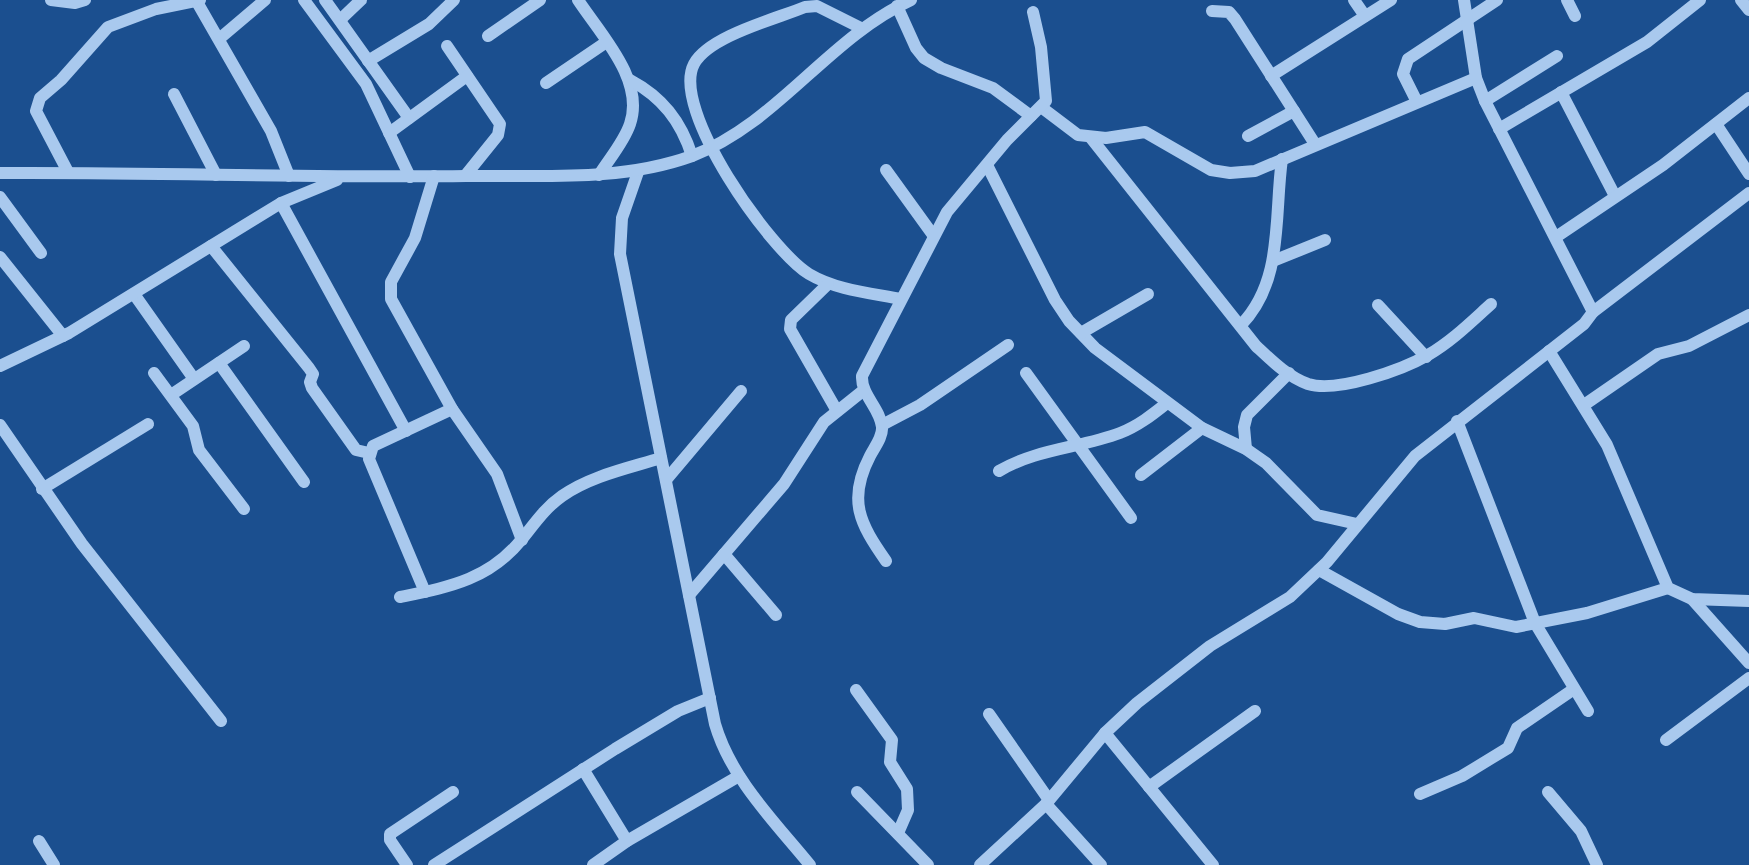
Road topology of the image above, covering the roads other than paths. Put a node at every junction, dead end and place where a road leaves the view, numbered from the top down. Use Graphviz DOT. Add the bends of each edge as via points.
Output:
graph roads {
  1 [pos="51,0"];
  2 [pos="85,0"];
  3 [pos="265,0"];
  4 [pos="304,0"];
  5 [pos="325,0"];
  6 [pos="361,0"];
  7 [pos="454,0"];
  8 [pos="540,0"];
  9 [pos="578,0"];
  10 [pos="911,0"];
  11 [pos="1354,0"];
  12 [pos="1391,0"];
  13 [pos="1464,0"];
  14 [pos="1497,0"];
  15 [pos="1567,0"];
  16 [pos="1700,0"];
  17 [pos="1741,0"];
  18 [pos="192,2"];
  19 [pos="802,3"];
  20 [pos="897,6"];
  21 [pos="1749,10"];
  22 [pos="1212,11"];
  23 [pos="1033,12"];
  24 [pos="1365,16"];
  25 [pos="1575,16"];
  26 [pos="340,20"];
  27 [pos="1468,22"];
  28 [pos="861,28"];
  29 [pos="488,36"];
  30 [pos="219,39"];
  31 [pos="606,43"];
  32 [pos="447,46"];
  33 [pos="1557,56"];
  34 [pos="368,61"];
  35 [pos="467,76"];
  36 [pos="1271,76"];
  37 [pos="1476,78"];
  38 [pos="629,80"];
  39 [pos="546,83"];
  40 [pos="1562,92"];
  41 [pos="174,94"];
  42 [pos="1749,98"];
  43 [pos="1417,102"];
  44 [pos="1485,102"];
  45 [pos="1036,111"];
  46 [pos="1294,111"];
  47 [pos="409,118"];
  48 [pos="1716,124"];
  49 [pos="1499,128"];
  50 [pos="389,132"];
  51 [pos="1248,136"];
  52 [pos="1091,138"];
  53 [pos="1315,144"];
  54 [pos="711,148"];
  55 [pos="692,156"];
  56 [pos="1282,159"];
  57 [pos="987,165"];
  58 [pos="886,170"];
  59 [pos="68,172"];
  60 [pos="638,172"];
  61 [pos="0,173"];
  62 [pos="1749,174"];
  63 [pos="216,175"];
  64 [pos="598,175"];
  65 [pos="289,176"];
  66 [pos="435,176"];
  67 [pos="464,176"];
  68 [pos="344,177"];
  69 [pos="410,177"];
  70 [pos="1749,192"];
  71 [pos="1615,196"];
  72 [pos="0,197"];
  73 [pos="281,203"];
  74 [pos="933,235"];
  75 [pos="1556,237"];
  76 [pos="1325,240"];
  77 [pos="211,246"];
  78 [pos="41,253"];
  79 [pos="0,257"];
  80 [pos="1273,261"];
  81 [pos="828,284"];
  82 [pos="134,294"];
  83 [pos="1148,294"];
  84 [pos="901,299"];
  85 [pos="1491,304"];
  86 [pos="1378,305"];
  87 [pos="1593,312"];
  88 [pos="1749,315"];
  89 [pos="1241,325"];
  90 [pos="1081,333"];
  91 [pos="63,336"];
  92 [pos="1007,345"];
  93 [pos="244,346"];
  94 [pos="1549,351"];
  95 [pos="1426,357"];
  96 [pos="219,363"];
  97 [pos="0,366"];
  98 [pos="154,373"];
  99 [pos="1026,373"];
  100 [pos="1289,373"];
  101 [pos="194,379"];
  102 [pos="864,390"];
  103 [pos="741,391"];
  104 [pos="171,395"];
  105 [pos="1167,403"];
  106 [pos="1584,405"];
  107 [pos="452,409"];
  108 [pos="837,411"];
  109 [pos="1457,421"];
  110 [pos="148,424"];
  111 [pos="0,425"];
  112 [pos="882,425"];
  113 [pos="1202,428"];
  114 [pos="406,431"];
  115 [pos="1076,446"];
  116 [pos="1246,449"];
  117 [pos="369,453"];
  118 [pos="661,458"];
  119 [pos="999,471"];
  120 [pos="1141,475"];
  121 [pos="666,480"];
  122 [pos="304,482"];
  123 [pos="42,489"];
  124 [pos="244,509"];
  125 [pos="1130,518"];
  126 [pos="1357,524"];
  127 [pos="522,540"];
  128 [pos="724,554"];
  129 [pos="886,561"];
  130 [pos="1319,570"];
  131 [pos="1668,588"];
  132 [pos="425,592"];
  133 [pos="689,595"];
  134 [pos="400,597"];
  135 [pos="1692,599"];
  136 [pos="1749,601"];
  137 [pos="776,615"];
  138 [pos="1535,623"];
  139 [pos="1749,663"];
  140 [pos="1749,678"];
  141 [pos="1574,689"];
  142 [pos="856,690"];
  143 [pos="710,698"];
  144 [pos="1255,711"];
  145 [pos="1588,711"];
  146 [pos="989,715"];
  147 [pos="221,721"];
  148 [pos="1105,733"];
  149 [pos="1665,740"];
  150 [pos="583,769"];
  151 [pos="739,776"];
  152 [pos="1149,787"];
  153 [pos="453,792"];
  154 [pos="857,792"];
  155 [pos="1548,792"];
  156 [pos="1420,794"];
  157 [pos="1047,802"];
  158 [pos="898,833"];
  159 [pos="38,841"];
  160 [pos="627,841"];
  161 [pos="54,865"];
  162 [pos="407,865"];
  163 [pos="434,865"];
  164 [pos="593,865"];
  165 [pos="810,865"];
  166 [pos="928,865"];
  167 [pos="980,865"];
  168 [pos="1101,865"];
  169 [pos="1213,865"];
  170 [pos="1597,865"];
  1 -- 2 [label="street"];
  3 -- 30 [label="street"];
  4 -- 50 [label="street" via="366,84"];
  5 -- 26 [label="street"];
  6 -- 26 [label="street"];
  7 -- 34 [label="street" via="421,29"];
  8 -- 29 [label="street"];
  9 -- 31 [label="street"];
  10 -- 20 [label="street"];
  11 -- 24 [label="street"];
  12 -- 24 [label="street"];
  13 -- 27 [label="street"];
  14 -- 27 [label="street"];
  15 -- 25 [label="street"];
  16 -- 40 [label="street" via="1647,42"];
  17 -- 21 [label="street"];
  18 -- 30 [label="street"];
  18 -- 59 [label="street" via="156,9 108,27 36,103"];
  19 -- 28 [label="street"];
  19 -- 54 [label="street" via="713,44 694,65 689,92"];
  20 -- 28 [label="street"];
  20 -- 45 [label="street" via="924,58"];
  22 -- 36 [label="street" via="1228,12 1235,19"];
  23 -- 45 [label="street" via="1046,95"];
  24 -- 36 [label="street"];
  26 -- 34 [label="street"];
  27 -- 37 [label="street"];
  27 -- 43 [label="street" via="1403,66"];
  28 -- 54 [label="street" via="738,132"];
  30 -- 65 [label="street" via="271,131"];
  31 -- 38 [label="street"];
  31 -- 39 [label="street"];
  32 -- 35 [label="street"];
  33 -- 44 [label="street"];
  34 -- 47 [label="street"];
  35 -- 47 [label="street"];
  35 -- 67 [label="street" via="500,124 498,135"];
  36 -- 46 [label="street"];
  37 -- 43 [label="street"];
  37 -- 44 [label="street"];
  38 -- 55 [label="street" via="669,111"];
  38 -- 64 [label="street" via="634,109 629,127"];
  40 -- 49 [label="street"];
  40 -- 71 [label="street"];
  41 -- 63 [label="street"];
  42 -- 48 [label="street"];
  43 -- 53 [label="street"];
  44 -- 49 [label="street"];
  45 -- 52 [label="street"];
  45 -- 57 [label="street"];
  46 -- 51 [label="street"];
  46 -- 53 [label="street"];
  47 -- 50 [label="street"];
  48 -- 62 [label="street"];
  48 -- 71 [label="street"];
  49 -- 75 [label="street"];
  50 -- 69 [label="street"];
  52 -- 56 [label="street" via="1145,132 1195,163 1230,173 1255,171"];
  52 -- 89 [label="street"];
  53 -- 56 [label="street"];
  54 -- 55 [label="street"];
  54 -- 81 [label="street" via="781,250"];
  55 -- 60 [label="street"];
  56 -- 80 [label="street"];
  57 -- 74 [label="street"];
  57 -- 90 [label="street" via="1035,265"];
  58 -- 74 [label="street"];
  59 -- 61 [label="street"];
  59 -- 63 [label="street"];
  60 -- 64 [label="street"];
  60 -- 118 [label="street" via="622,218 620,254"];
  63 -- 65 [label="street"];
  64 -- 67 [label="street"];
  65 -- 68 [label="street"];
  66 -- 67 [label="street"];
  66 -- 69 [label="street"];
  66 -- 107 [label="street" via="415,238 391,282 391,299"];
  68 -- 69 [label="street"];
  68 -- 73 [label="street"];
  70 -- 87 [label="street"];
  71 -- 75 [label="street"];
  72 -- 78 [label="street"];
  73 -- 77 [label="street"];
  73 -- 114 [label="street"];
  74 -- 84 [label="street"];
  75 -- 87 [label="street"];
  76 -- 80 [label="street"];
  77 -- 82 [label="street"];
  77 -- 117 [label="street" via="313,373 312,388 356,450"];
  79 -- 91 [label="street"];
  80 -- 89 [label="street" via="1264,297"];
  81 -- 84 [label="street"];
  81 -- 108 [label="street" via="791,320 790,329"];
  82 -- 91 [label="street"];
  82 -- 101 [label="street"];
  83 -- 90 [label="street"];
  84 -- 102 [label="street" via="862,376"];
  85 -- 95 [label="street"];
  86 -- 95 [label="street"];
  87 -- 94 [label="street"];
  88 -- 106 [label="street" via="1689,346 1658,354"];
  89 -- 100 [label="street" via="1256,345"];
  90 -- 105 [label="street"];
  91 -- 97 [label="street"];
  92 -- 112 [label="street" via="920,405"];
  93 -- 96 [label="street"];
  94 -- 106 [label="street"];
  94 -- 109 [label="street"];
  95 -- 100 [label="street" via="1356,382 1327,386 1308,384"];
  96 -- 101 [label="street"];
  96 -- 122 [label="street"];
  98 -- 104 [label="street"];
  99 -- 115 [label="street"];
  100 -- 116 [label="street" via="1244,419"];
  101 -- 104 [label="street"];
  102 -- 108 [label="street"];
  102 -- 112 [label="street"];
  103 -- 121 [label="street"];
  104 -- 124 [label="street" via="197,433 199,450"];
  105 -- 113 [label="street"];
  105 -- 115 [label="street" via="1131,428"];
  106 -- 131 [label="street" via="1607,445"];
  107 -- 114 [label="street"];
  107 -- 127 [label="street" via="497,474"];
  108 -- 128 [label="street" via="819,429 784,484"];
  109 -- 126 [label="street" via="1415,456"];
  109 -- 138 [label="street"];
  110 -- 123 [label="street"];
  111 -- 123 [label="street"];
  112 -- 129 [label="street" via="856,491 867,533"];
  113 -- 116 [label="street"];
  113 -- 120 [label="street"];
  114 -- 117 [label="street" via="373,446"];
  115 -- 119 [label="street" via="1034,454"];
  115 -- 125 [label="street"];
  116 -- 126 [label="street" via="1317,515"];
  117 -- 132 [label="street"];
  118 -- 121 [label="street"];
  118 -- 127 [label="street" via="582,484 540,514"];
  121 -- 133 [label="street"];
  123 -- 147 [label="street"];
  126 -- 130 [label="street"];
  127 -- 132 [label="street" via="481,576"];
  128 -- 133 [label="street"];
  128 -- 137 [label="street"];
  130 -- 138 [label="street" via="1366,599 1420,622 1445,624 1474,618 1516,627"];
  130 -- 148 [label="street" via="1290,597 1165,679"];
  131 -- 135 [label="street"];
  131 -- 138 [label="street" via="1622,604"];
  132 -- 134 [label="street"];
  133 -- 143 [label="street"];
  135 -- 136 [label="street"];
  135 -- 139 [label="street"];
  138 -- 141 [label="street"];
  140 -- 149 [label="street"];
  141 -- 145 [label="street"];
  141 -- 156 [label="street" via="1517,728 1508,748 1462,776"];
  142 -- 158 [label="street" via="892,740 890,762 907,789 908,810"];
  143 -- 150 [label="street" via="678,711"];
  143 -- 151 [label="street" via="720,742"];
  144 -- 152 [label="street"];
  146 -- 157 [label="street"];
  148 -- 152 [label="street"];
  148 -- 157 [label="street"];
  150 -- 160 [label="street"];
  150 -- 163 [label="street"];
  151 -- 160 [label="street"];
  151 -- 165 [label="street"];
  152 -- 169 [label="street"];
  153 -- 162 [label="street" via="390,834"];
  154 -- 158 [label="street"];
  155 -- 170 [label="street" via="1581,831"];
  157 -- 167 [label="street"];
  157 -- 168 [label="street"];
  158 -- 166 [label="street"];
  159 -- 161 [label="street"];
  160 -- 164 [label="street"];
}
